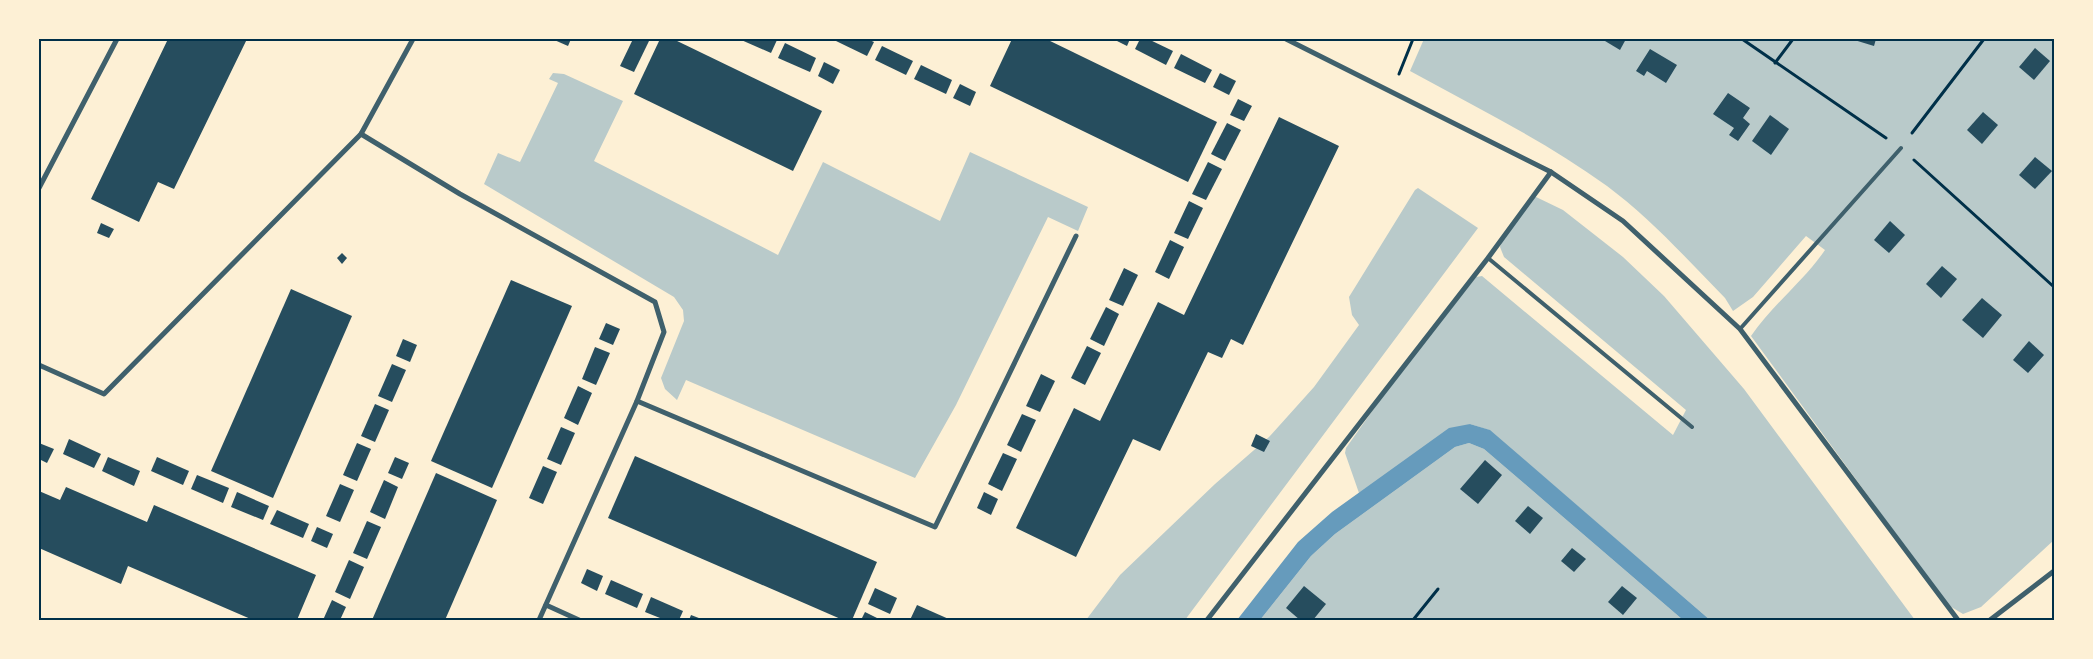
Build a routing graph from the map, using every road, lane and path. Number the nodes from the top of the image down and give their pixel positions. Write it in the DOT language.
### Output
graph roads {
  1 [pos="115,39"];
  2 [pos="413,39"];
  3 [pos="1286,39"];
  4 [pos="1413,39"];
  5 [pos="1793,39"];
  6 [pos="1984,39"];
  7 [pos="1775,63"];
  8 [pos="1392,91"];
  9 [pos="361,134"];
  10 [pos="1901,148"];
  11 [pos="1552,172"];
  12 [pos="39,188"];
  13 [pos="1076,236"];
  14 [pos="1488,258"];
  15 [pos="1740,329"];
  16 [pos="39,365"];
  17 [pos="637,401"];
  18 [pos="1692,427"];
  19 [pos="2054,570"];
  20 [pos="1438,589"];
  21 [pos="546,605"];
  22 [pos="539,620"];
  23 [pos="579,620"];
  24 [pos="1207,620"];
  25 [pos="1414,620"];
  26 [pos="1958,620"];
  27 [pos="1990,620"];
  1 -- 12 [label="street"];
  2 -- 9 [label="street"];
  3 -- 8 [label="street"];
  4 -- 8 [label="path"];
  5 -- 7 [label="path"];
  6 -- 10 [label="path"];
  8 -- 11 [label="street"];
  9 -- 16 [label="street"];
  9 -- 17 [label="street"];
  10 -- 15 [label="lane"];
  11 -- 14 [label="street"];
  11 -- 15 [label="street"];
  13 -- 17 [label="street"];
  14 -- 18 [label="lane"];
  14 -- 24 [label="street"];
  15 -- 26 [label="street"];
  17 -- 21 [label="street"];
  19 -- 27 [label="street"];
  20 -- 25 [label="path"];
  21 -- 22 [label="street"];
  21 -- 23 [label="street"];
}
